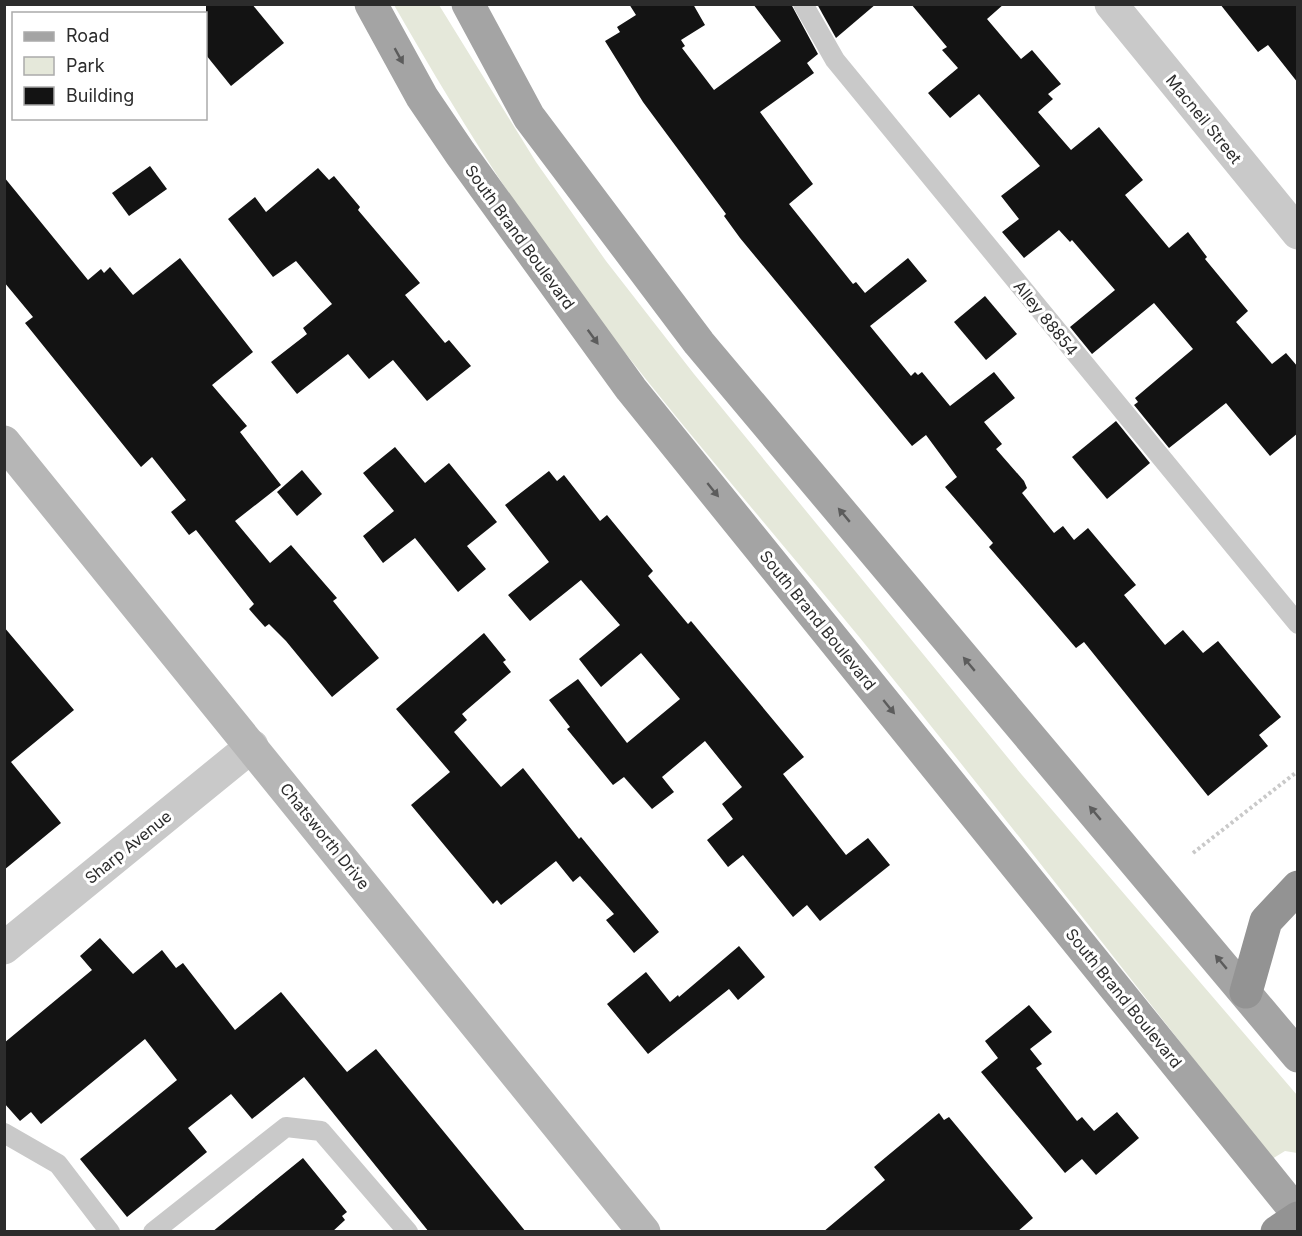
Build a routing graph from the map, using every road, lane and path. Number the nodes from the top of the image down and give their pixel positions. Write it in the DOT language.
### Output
graph roads {
  1 [pos="371,4"];
  2 [pos="468,4"];
  3 [pos="802,4"];
  4 [pos="1111,4"];
  5 [pos="1298,233"];
  6 [pos="4,442"];
  7 [pos="1298,624"];
  8 [pos="252,746"];
  9 [pos="1298,771"];
  10 [pos="1193,853"];
  11 [pos="1298,887"];
  12 [pos="4,948"];
  13 [pos="1246,992"];
  14 [pos="1298,1056"];
  15 [pos="4,1134"];
  16 [pos="1298,1216"];
  17 [pos="110,1232"];
  18 [pos="153,1232"];
  19 [pos="408,1232"];
  20 [pos="644,1232"];
  21 [pos="1277,1232"];
  1 -- 16 [label="main road, South Brand Boulevard, one-way"];
  13 -- 2 [label="main road, one-way"];
  3 -- 7 [label="lane, Alley 88854"];
  4 -- 5 [label="street, Macneil Street"];
  6 -- 8 [label="main road, Chatsworth Drive"];
  8 -- 12 [label="street, Sharp Avenue"];
  8 -- 20 [label="main road, Chatsworth Drive"];
  9 -- 10 [label="path"];
  11 -- 13 [label="highway"];
  13 -- 14 [label="main road"];
  15 -- 17 [label="lane"];
  16 -- 21 [label="highway"];
  18 -- 19 [label="lane"];
}
